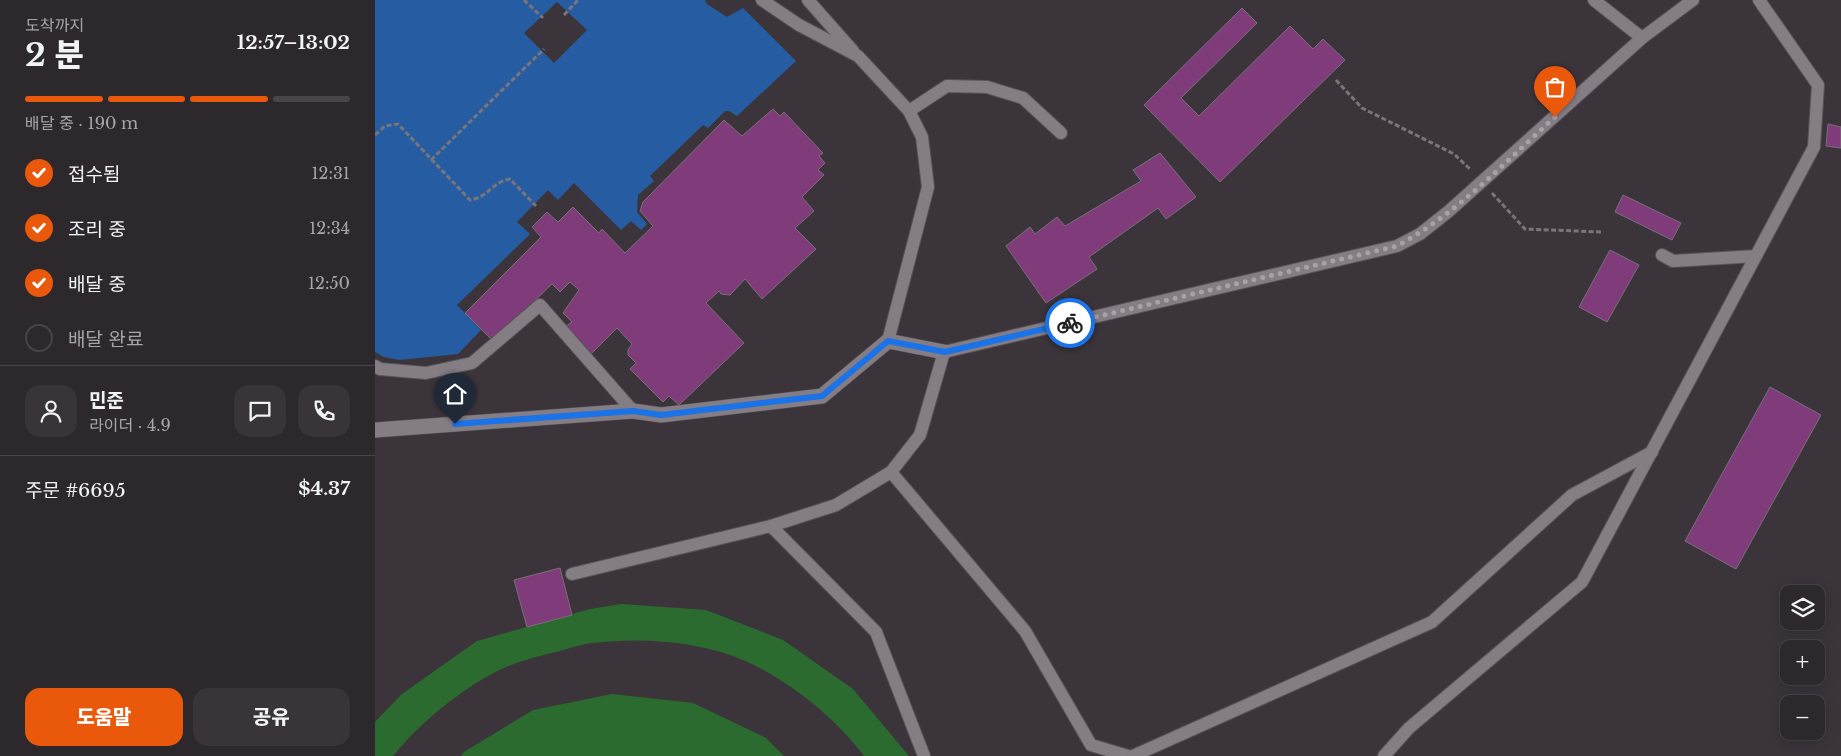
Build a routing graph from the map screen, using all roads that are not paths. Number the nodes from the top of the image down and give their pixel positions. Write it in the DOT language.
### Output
graph roads {
  1 [pos="762,0"];
  2 [pos="807,0"];
  3 [pos="1594,0"];
  4 [pos="1693,0"];
  5 [pos="1759,0"];
  6 [pos="1642,38"];
  7 [pos="858,56"];
  8 [pos="909,111"];
  9 [pos="1061,133"];
  10 [pos="1662,256"];
  11 [pos="1756,256"];
  12 [pos="888,341"];
  13 [pos="945,352"];
  14 [pos="375,366"];
  15 [pos="633,411"];
  16 [pos="375,430"];
  17 [pos="1652,452"];
  18 [pos="891,472"];
  19 [pos="771,526"];
  20 [pos="572,574"];
  21 [pos="924,756"];
  22 [pos="1128,756"];
  23 [pos="1133,756"];
  24 [pos="1384,756"];
  1 -- 7 [label="lane"];
  2 -- 7 [label="lane"];
  3 -- 6 [label="lane"];
  4 -- 6 [label="lane"];
  5 -- 11 [label="lane"];
  6 -- 13 [label="lane"];
  7 -- 8 [label="lane"];
  8 -- 9 [label="lane"];
  8 -- 12 [label="lane"];
  10 -- 11 [label="lane"];
  11 -- 17 [label="lane"];
  12 -- 13 [label="street"];
  12 -- 15 [label="street"];
  13 -- 18 [label="lane"];
  14 -- 15 [label="lane"];
  15 -- 16 [label="street"];
  17 -- 23 [label="lane"];
  17 -- 24 [label="lane"];
  18 -- 19 [label="lane"];
  18 -- 22 [label="lane"];
  19 -- 20 [label="lane"];
  19 -- 21 [label="lane"];
}
